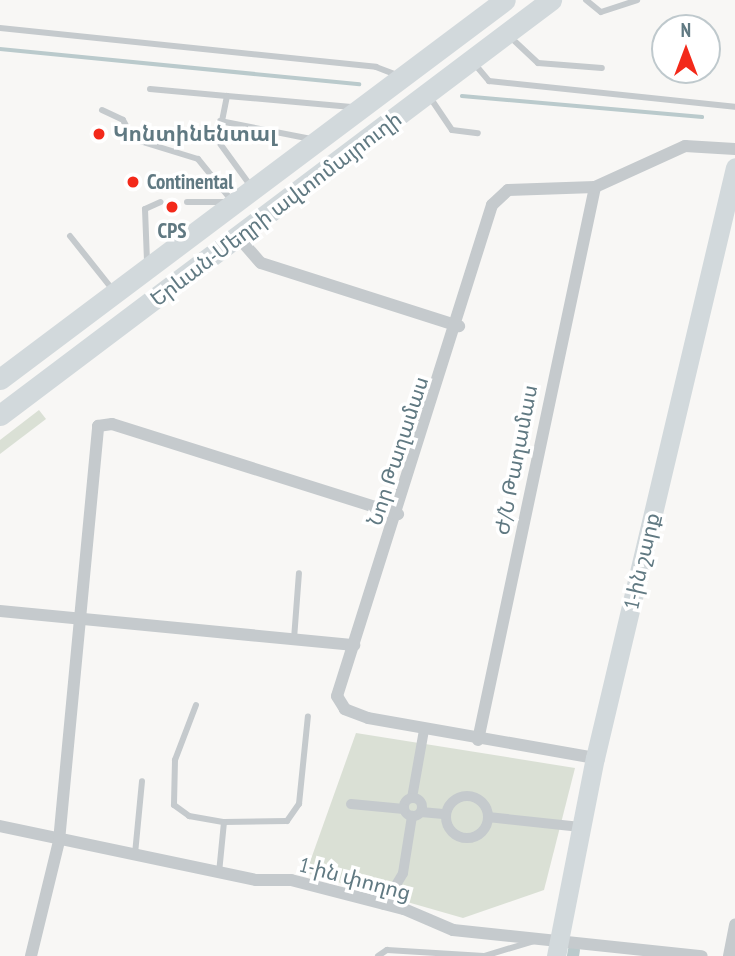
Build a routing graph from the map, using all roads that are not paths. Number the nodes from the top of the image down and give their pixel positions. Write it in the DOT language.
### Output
graph roads {
  1 [pos="505,0"];
  2 [pos="551,0"];
  3 [pos="586,0"];
  4 [pos="637,0"];
  5 [pos="0,28"];
  6 [pos="506,34"];
  7 [pos="472,61"];
  8 [pos="602,68"];
  9 [pos="399,76"];
  10 [pos="150,89"];
  11 [pos="428,94"];
  12 [pos="227,96"];
  13 [pos="361,107"];
  14 [pos="735,107"];
  15 [pos="102,110"];
  16 [pos="220,121"];
  17 [pos="478,133"];
  18 [pos="316,141"];
  19 [pos="735,149"];
  20 [pos="735,167"];
  21 [pos="595,187"];
  22 [pos="253,189"];
  23 [pos="161,202"];
  24 [pos="187,202"];
  25 [pos="233,203"];
  26 [pos="70,236"];
  27 [pos="240,238"];
  28 [pos="148,267"];
  29 [pos="115,292"];
  30 [pos="459,326"];
  31 [pos="0,379"];
  32 [pos="0,415"];
  33 [pos="398,514"];
  34 [pos="299,573"];
  35 [pos="0,611"];
  36 [pos="82,617"];
  37 [pos="294,639"];
  38 [pos="354,645"];
  39 [pos="196,705"];
  40 [pos="308,716"];
  41 [pos="424,730"];
  42 [pos="478,740"];
  43 [pos="595,758"];
  44 [pos="142,781"];
  45 [pos="412,798"];
  46 [pos="351,804"];
  47 [pos="412,812"];
  48 [pos="446,814"];
  49 [pos="488,817"];
  50 [pos="224,822"];
  51 [pos="0,826"];
  52 [pos="580,827"];
  53 [pos="59,841"];
  54 [pos="135,856"];
  55 [pos="219,873"];
  56 [pos="384,905"];
  57 [pos="735,925"];
  58 [pos="579,939"];
  59 [pos="552,943"];
  60 [pos="31,956"];
  61 [pos="378,956"];
  62 [pos="579,956"];
  63 [pos="702,956"];
  64 [pos="729,956"];
  1 -- 9 [label="highway, Երևան-Մեղրի ավտոմայրուղի"];
  2 -- 6 [label="highway, Երևան-Մեղրի ավտոմայրուղի"];
  3 -- 4 [label="lane"];
  5 -- 9 [label="lane"];
  6 -- 7 [label="highway, Երևան-Մեղրի ավտոմայրուղի"];
  6 -- 8 [label="lane"];
  7 -- 11 [label="highway, Երևան-Մեղրի ավտոմայրուղի"];
  7 -- 14 [label="lane"];
  9 -- 13 [label="highway, Երևան-Մեղրի ավտոմայրուղի"];
  10 -- 12 [label="lane"];
  11 -- 17 [label="lane"];
  11 -- 27 [label="highway, Երևան-Մեղրի ավտոմայրուղի"];
  12 -- 13 [label="lane"];
  12 -- 16 [label="lane"];
  13 -- 18 [label="highway, Երևան-Մեղրի ավտոմայրուղի"];
  15 -- 25 [label="lane"];
  16 -- 18 [label="lane"];
  16 -- 22 [label="lane"];
  18 -- 22 [label="highway, Երևան-Մեղրի ավտոմայրուղի"];
  19 -- 21 [label="street, Նոր Թաղամաս"];
  20 -- 43 [label="main road, 1-ին շարք"];
  21 -- 30 [label="street, Նոր Թաղամաս"];
  21 -- 42 [label="street, Ժ/Ն Թաղամաս"];
  22 -- 25 [label="highway, Երևան-Մեղրի ավտոմայրուղի"];
  23 -- 28 [label="lane"];
  24 -- 25 [label="lane"];
  25 -- 28 [label="highway, Երևան-Մեղրի ավտոմայրուղի"];
  26 -- 29 [label="lane"];
  27 -- 30 [label="street"];
  27 -- 32 [label="highway, Երևան-Մեղրի ավտոմայրուղի"];
  28 -- 29 [label="highway, Երևան-Մեղրի ավտոմայրուղի"];
  29 -- 31 [label="highway, Երևան-Մեղրի ավտոմայրուղի"];
  30 -- 33 [label="street, Նոր Թաղամաս"];
  33 -- 36 [label="street"];
  33 -- 38 [label="street, Նոր Թաղամաս"];
  34 -- 37 [label="lane"];
  35 -- 36 [label="street"];
  36 -- 37 [label="street"];
  36 -- 53 [label="street"];
  37 -- 38 [label="street"];
  38 -- 41 [label="street, Նոր Թաղամաս"];
  39 -- 50 [label="lane"];
  40 -- 50 [label="lane"];
  41 -- 42 [label="street, Նոր Թաղամաս"];
  41 -- 45 [label="street"];
  42 -- 43 [label="street, Նոր Թաղամաս"];
  43 -- 52 [label="main road, 1-ին շարք"];
  44 -- 54 [label="lane"];
  45 -- 47 [label="street"];
  45 -- 47 [label="street"];
  46 -- 47 [label="street"];
  47 -- 48 [label="street"];
  47 -- 56 [label="street"];
  48 -- 49 [label="street"];
  48 -- 49 [label="street"];
  49 -- 52 [label="street"];
  50 -- 55 [label="lane"];
  51 -- 53 [label="street, 1-ին փողոց"];
  52 -- 59 [label="main road, 1-ին շարք"];
  53 -- 54 [label="street, 1-ին փողոց"];
  53 -- 60 [label="street"];
  54 -- 55 [label="street, 1-ին փողոց"];
  55 -- 56 [label="street, 1-ին փողոց"];
  56 -- 59 [label="street, 1-ին փողոց"];
  57 -- 64 [label="street"];
  58 -- 59 [label="street, 1-ին փողոց"];
  58 -- 62 [label="lane"];
  58 -- 63 [label="street, 1-ին փողոց"];
  59 -- 61 [label="lane"];
}
